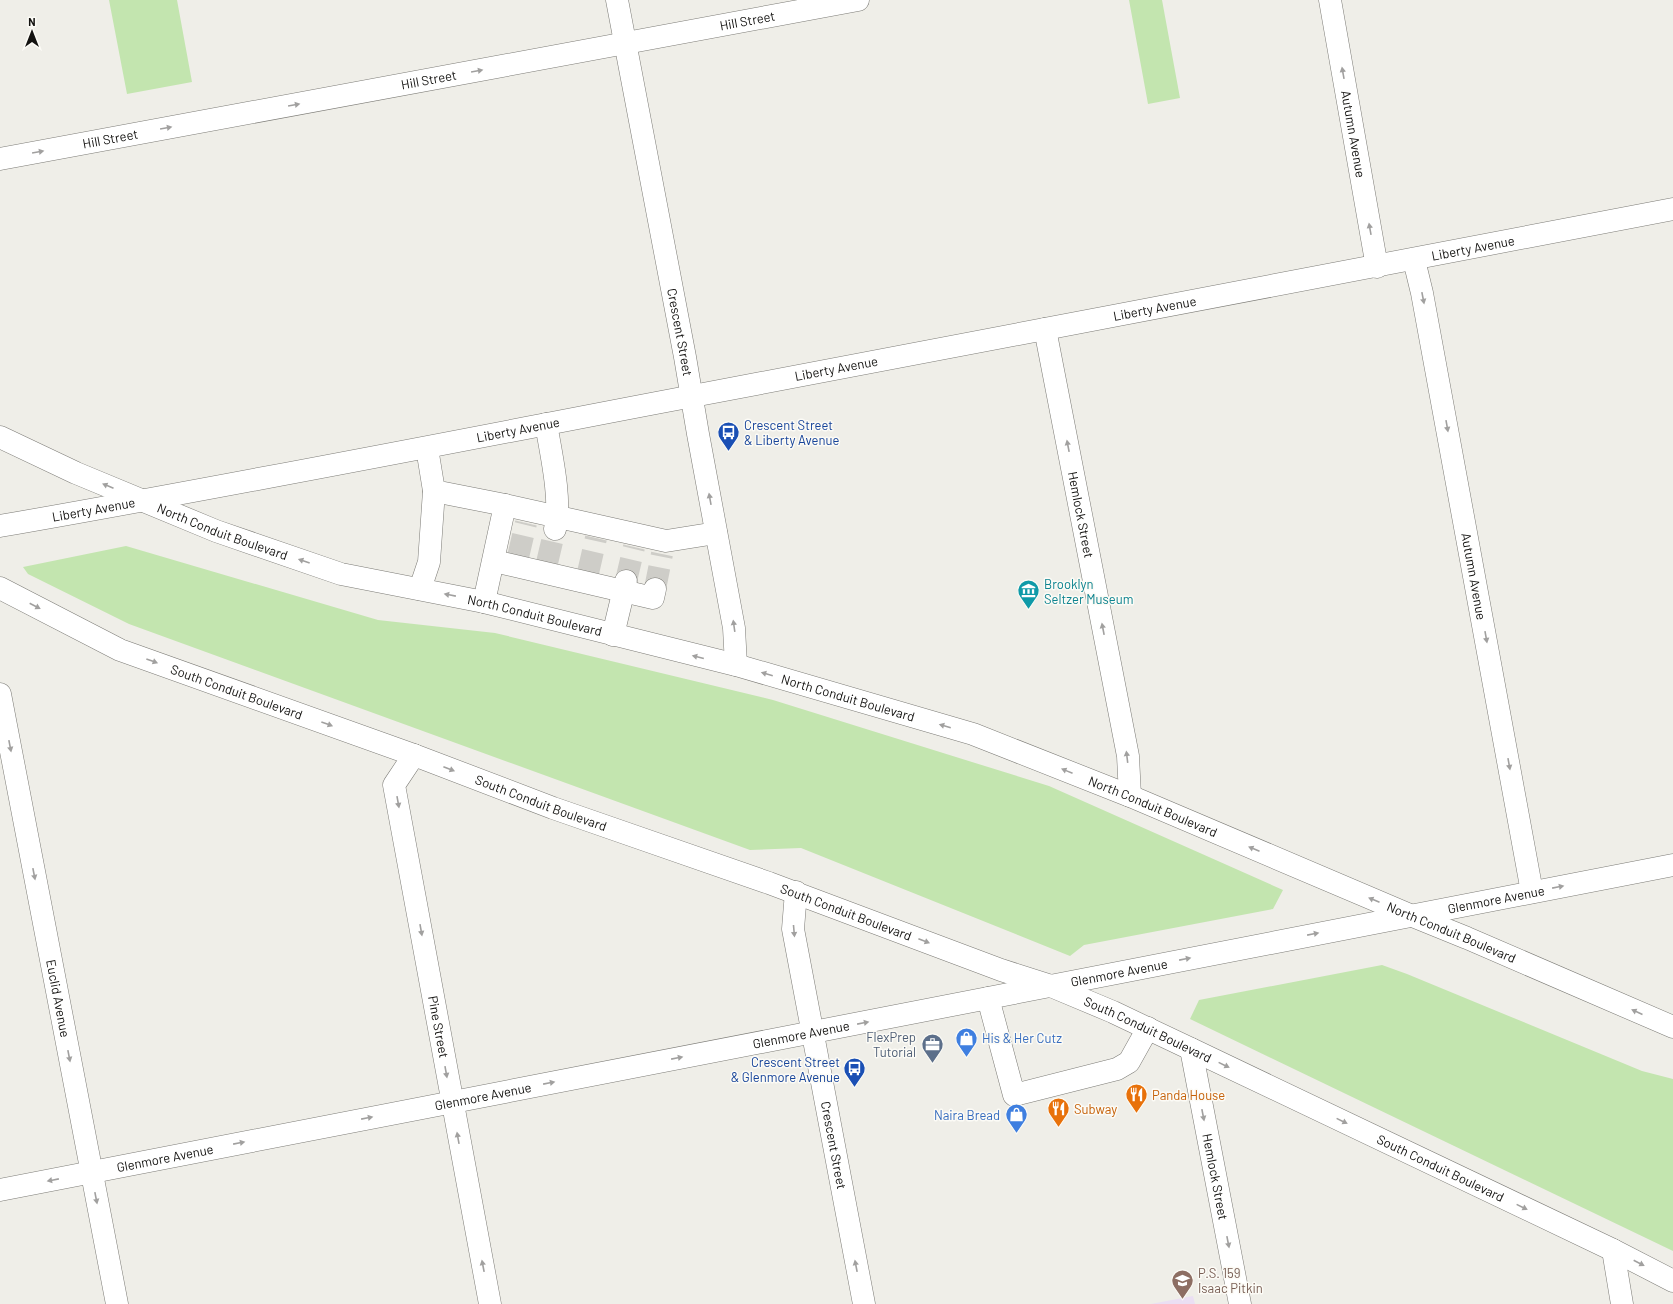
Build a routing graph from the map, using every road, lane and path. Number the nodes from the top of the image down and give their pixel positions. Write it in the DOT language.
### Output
graph roads {
  1 [pos="617,0"];
  2 [pos="858,0"];
  3 [pos="1330,0"];
  4 [pos="625,44"];
  5 [pos="0,159"];
  6 [pos="1673,209"];
  7 [pos="1414,260"];
  8 [pos="1377,268"];
  9 [pos="1045,329"];
  10 [pos="691,396"];
  11 [pos="546,424"];
  12 [pos="0,437"];
  13 [pos="427,448"];
  14 [pos="434,491"];
  15 [pos="144,501"];
  16 [pos="505,505"];
  17 [pos="557,523"];
  18 [pos="0,526"];
  19 [pos="716,533"];
  20 [pos="494,561"];
  21 [pos="625,586"];
  22 [pos="0,588"];
  23 [pos="420,589"];
  24 [pos="655,589"];
  25 [pos="484,602"];
  26 [pos="614,635"];
  27 [pos="736,665"];
  28 [pos="0,694"];
  29 [pos="414,755"];
  30 [pos="1130,796"];
  31 [pos="1673,865"];
  32 [pos="796,892"];
  33 [pos="1532,892"];
  34 [pos="1410,916"];
  35 [pos="1051,986"];
  36 [pos="988,998"];
  37 [pos="1673,1027"];
  38 [pos="1148,1028"];
  39 [pos="811,1033"];
  40 [pos="1192,1049"];
  41 [pos="452,1101"];
  42 [pos="91,1173"];
  43 [pos="0,1190"];
  44 [pos="1613,1250"];
  45 [pos="1673,1281"];
  46 [pos="117,1304"];
  47 [pos="490,1304"];
  48 [pos="864,1304"];
  49 [pos="1240,1304"];
  50 [pos="1622,1304"];
  1 -- 4 [label="street, Crescent Street"];
  2 -- 4 [label="street, Hill Street"];
  8 -- 3 [label="street, Autumn Avenue, one-way"];
  5 -- 4 [label="street, Hill Street, one-way"];
  4 -- 10 [label="street, Crescent Street"];
  6 -- 7 [label="street, Liberty Avenue"];
  7 -- 8 [label="street, Liberty Avenue"];
  7 -- 33 [label="street, Autumn Avenue, one-way"];
  8 -- 9 [label="street, Liberty Avenue"];
  9 -- 10 [label="street, Liberty Avenue"];
  30 -- 9 [label="street, Hemlock Street, one-way"];
  10 -- 11 [label="street, Liberty Avenue"];
  19 -- 10 [label="street, Crescent Street, one-way"];
  11 -- 13 [label="street, Liberty Avenue"];
  11 -- 17 [label="street"];
  15 -- 12 [label="street, North Conduit Boulevard, one-way"];
  13 -- 14 [label="street"];
  13 -- 15 [label="street, Liberty Avenue"];
  14 -- 16 [label="street"];
  14 -- 23 [label="street"];
  15 -- 18 [label="street, Liberty Avenue"];
  23 -- 15 [label="street, North Conduit Boulevard, one-way"];
  16 -- 17 [label="street"];
  16 -- 20 [label="street"];
  17 -- 19 [label="street"];
  27 -- 19 [label="street, Crescent Street, one-way"];
  20 -- 21 [label="street"];
  20 -- 25 [label="street"];
  21 -- 24 [label="street"];
  21 -- 26 [label="street"];
  22 -- 29 [label="street, South Conduit Boulevard, one-way"];
  25 -- 23 [label="street, North Conduit Boulevard, one-way"];
  25 -- 26 [label="street, North Conduit Boulevard"];
  27 -- 26 [label="street, North Conduit Boulevard, one-way"];
  30 -- 27 [label="street, North Conduit Boulevard, one-way"];
  28 -- 42 [label="street, Euclid Avenue, one-way"];
  29 -- 32 [label="street, South Conduit Boulevard, one-way"];
  29 -- 41 [label="street, Pine Street, one-way"];
  34 -- 30 [label="street, North Conduit Boulevard, one-way"];
  33 -- 31 [label="street, Glenmore Avenue, one-way"];
  32 -- 35 [label="street, South Conduit Boulevard, one-way"];
  32 -- 39 [label="street, Crescent Street, one-way"];
  33 -- 34 [label="street, Glenmore Avenue"];
  35 -- 34 [label="street, Glenmore Avenue, one-way"];
  37 -- 34 [label="street, North Conduit Boulevard, one-way"];
  35 -- 36 [label="street, Glenmore Avenue"];
  35 -- 38 [label="street, South Conduit Boulevard"];
  36 -- 38 [label="street"];
  39 -- 36 [label="street, Glenmore Avenue, one-way"];
  38 -- 40 [label="street, South Conduit Boulevard"];
  41 -- 39 [label="street, Glenmore Avenue, one-way"];
  48 -- 39 [label="street, Crescent Street, one-way"];
  40 -- 44 [label="street, South Conduit Boulevard, one-way"];
  40 -- 49 [label="street, Hemlock Street, one-way"];
  42 -- 41 [label="street, Glenmore Avenue, one-way"];
  47 -- 41 [label="street, Pine Street, one-way"];
  42 -- 43 [label="street, Glenmore Avenue, one-way"];
  42 -- 46 [label="street, Euclid Avenue, one-way"];
  44 -- 45 [label="street, South Conduit Boulevard, one-way"];
  44 -- 50 [label="street"];
}
